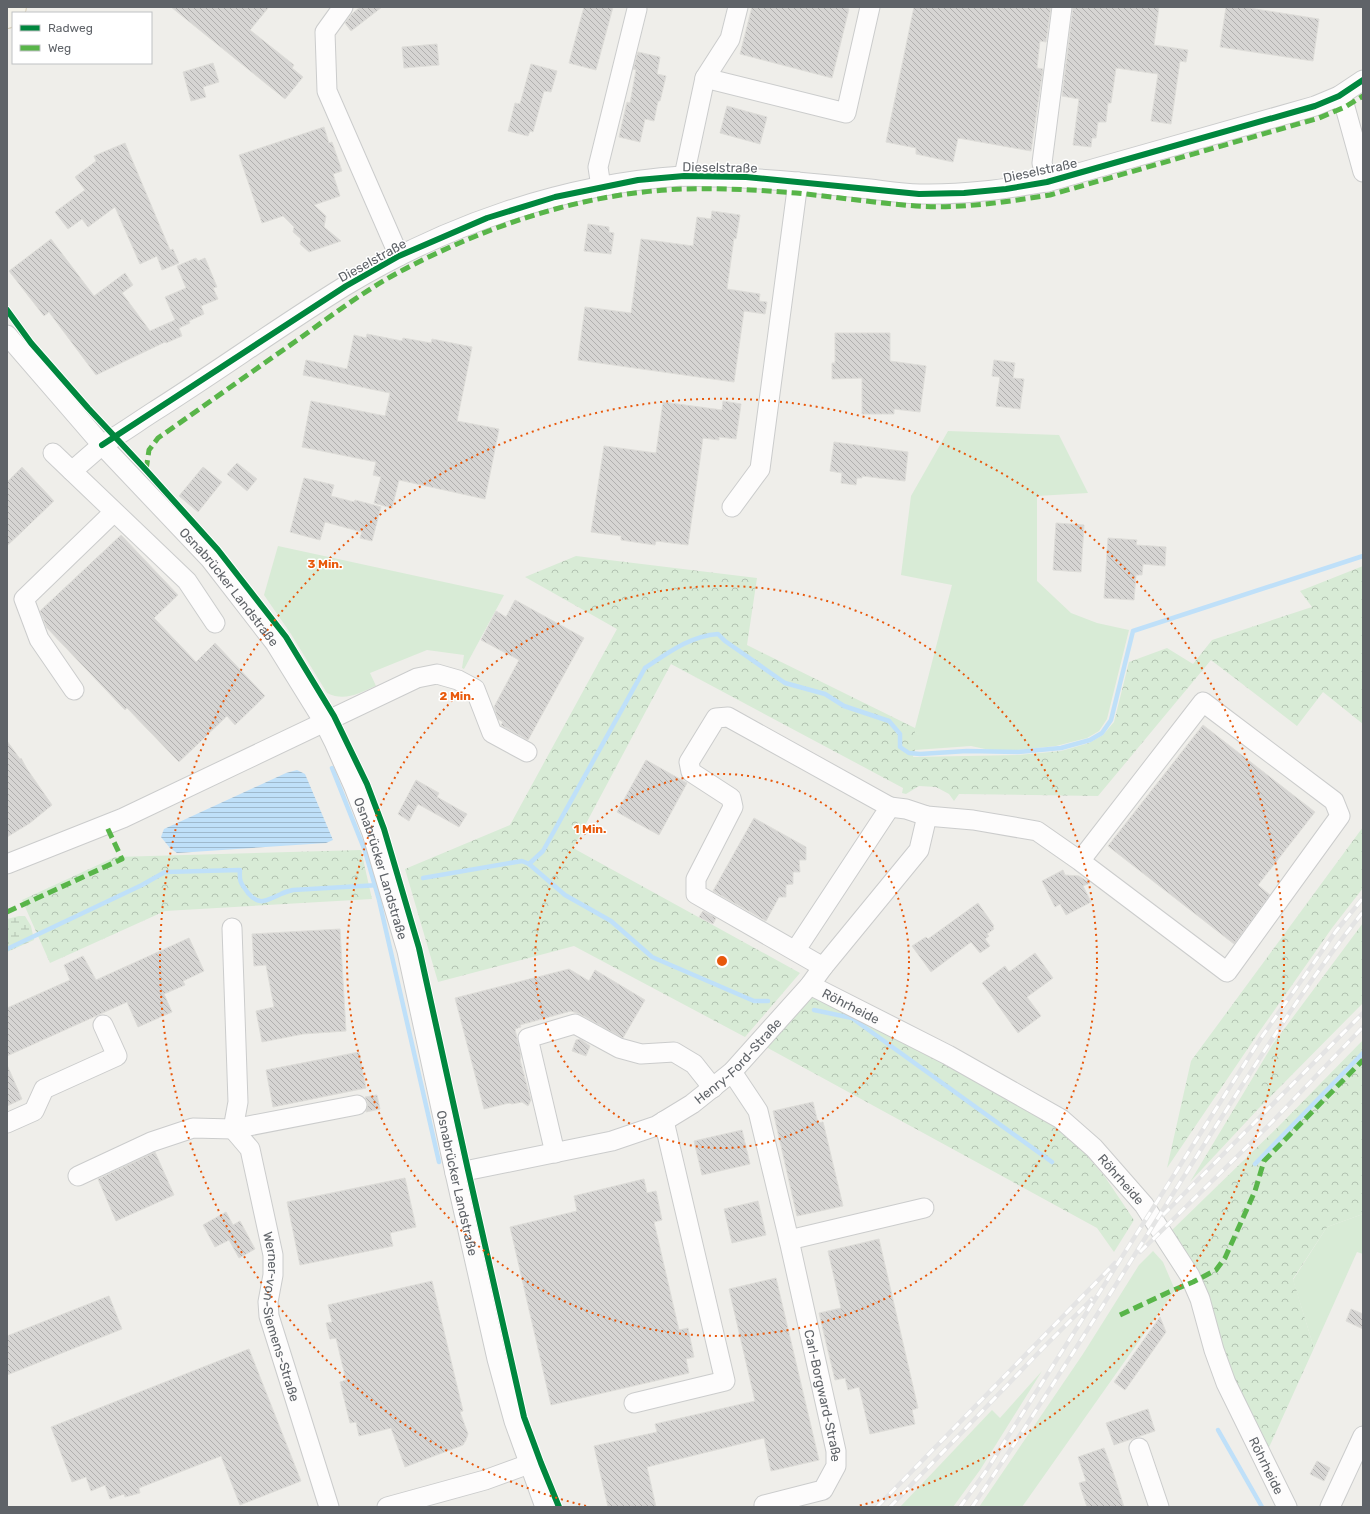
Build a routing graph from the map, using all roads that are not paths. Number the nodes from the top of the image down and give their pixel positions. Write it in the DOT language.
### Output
graph roads {
  1 [pos="15,7"];
  2 [pos="343,7"];
  3 [pos="738,7"];
  4 [pos="870,7"];
  5 [pos="1062,7"];
  6 [pos="637,9"];
  7 [pos="7,17"];
  8 [pos="705,78"];
  9 [pos="1363,80"];
  10 [pos="1339,96"];
  11 [pos="1363,172"];
  12 [pos="684,176"];
  13 [pos="798,182"];
  14 [pos="1047,182"];
  15 [pos="601,187"];
  16 [pos="399,256"];
  17 [pos="7,335"];
  18 [pos="102,445"];
  19 [pos="53,453"];
  20 [pos="72,471"];
  21 [pos="732,507"];
  22 [pos="114,512"];
  23 [pos="215,623"];
  24 [pos="74,690"];
  25 [pos="324,722"];
  26 [pos="527,752"];
  27 [pos="890,807"];
  28 [pos="927,816"];
  29 [pos="1080,861"];
  30 [pos="7,864"];
  31 [pos="232,928"];
  32 [pos="795,951"];
  33 [pos="823,967"];
  34 [pos="810,985"];
  35 [pos="103,1025"];
  36 [pos="732,1072"];
  37 [pos="713,1088"];
  38 [pos="357,1105"];
  39 [pos="664,1121"];
  40 [pos="7,1123"];
  41 [pos="233,1129"];
  42 [pos="555,1153"];
  43 [pos="455,1173"];
  44 [pos="78,1176"];
  45 [pos="924,1208"];
  46 [pos="789,1240"];
  47 [pos="634,1403"];
  48 [pos="1363,1436"];
  49 [pos="1139,1448"];
  50 [pos="529,1464"];
  51 [pos="764,1505"];
  52 [pos="329,1507"];
  53 [pos="387,1507"];
  54 [pos="545,1507"];
  55 [pos="1159,1507"];
  56 [pos="1287,1507"];
  57 [pos="1330,1507"];
  1 -- 7 [label="main road"];
  2 -- 16 [label="street"];
  3 -- 8 [label="street"];
  4 -- 8 [label="street"];
  5 -- 14 [label="street"];
  6 -- 15 [label="street"];
  8 -- 12 [label="street"];
  9 -- 10 [label="street, Dieselstraße"];
  10 -- 11 [label="street"];
  10 -- 14 [label="street, Dieselstraße"];
  12 -- 13 [label="street, Dieselstraße"];
  12 -- 15 [label="street, Dieselstraße"];
  13 -- 14 [label="street, Dieselstraße"];
  13 -- 21 [label="street"];
  15 -- 16 [label="street, Dieselstraße"];
  16 -- 18 [label="street, Dieselstraße"];
  17 -- 18 [label="street, Osnabrücker Landstraße"];
  18 -- 20 [label="street, Dieselstraße"];
  18 -- 25 [label="street, Osnabrücker Landstraße"];
  19 -- 20 [label="street"];
  20 -- 22 [label="street"];
  22 -- 23 [label="street"];
  22 -- 24 [label="street"];
  25 -- 26 [label="street"];
  25 -- 30 [label="street"];
  25 -- 43 [label="street, Osnabrücker Landstraße"];
  27 -- 28 [label="street"];
  27 -- 32 [label="street"];
  27 -- 32 [label="street"];
  28 -- 29 [label="street"];
  28 -- 33 [label="street, Henry-Ford-Straße"];
  29 -- 29 [label="street"];
  31 -- 41 [label="street"];
  32 -- 33 [label="street"];
  33 -- 34 [label="street, Henry-Ford-Straße"];
  34 -- 36 [label="street, Henry-Ford-Straße"];
  34 -- 56 [label="street, Röhrheide"];
  35 -- 40 [label="street"];
  36 -- 37 [label="street, Henry-Ford-Straße"];
  36 -- 46 [label="street, Carl-Borgward-Straße"];
  37 -- 39 [label="street, Henry-Ford-Straße"];
  37 -- 42 [label="street"];
  38 -- 41 [label="street"];
  39 -- 42 [label="street, Henry-Ford-Straße"];
  39 -- 47 [label="street"];
  41 -- 44 [label="street"];
  41 -- 52 [label="street, Werner-von-Siemens-Straße"];
  42 -- 43 [label="street, Henry-Ford-Straße"];
  43 -- 50 [label="street, Osnabrücker Landstraße"];
  45 -- 46 [label="street"];
  46 -- 51 [label="street, Carl-Borgward-Straße"];
  48 -- 57 [label="street"];
  49 -- 55 [label="street"];
  50 -- 53 [label="street"];
  50 -- 54 [label="street, Osnabrücker Landstraße"];
}
